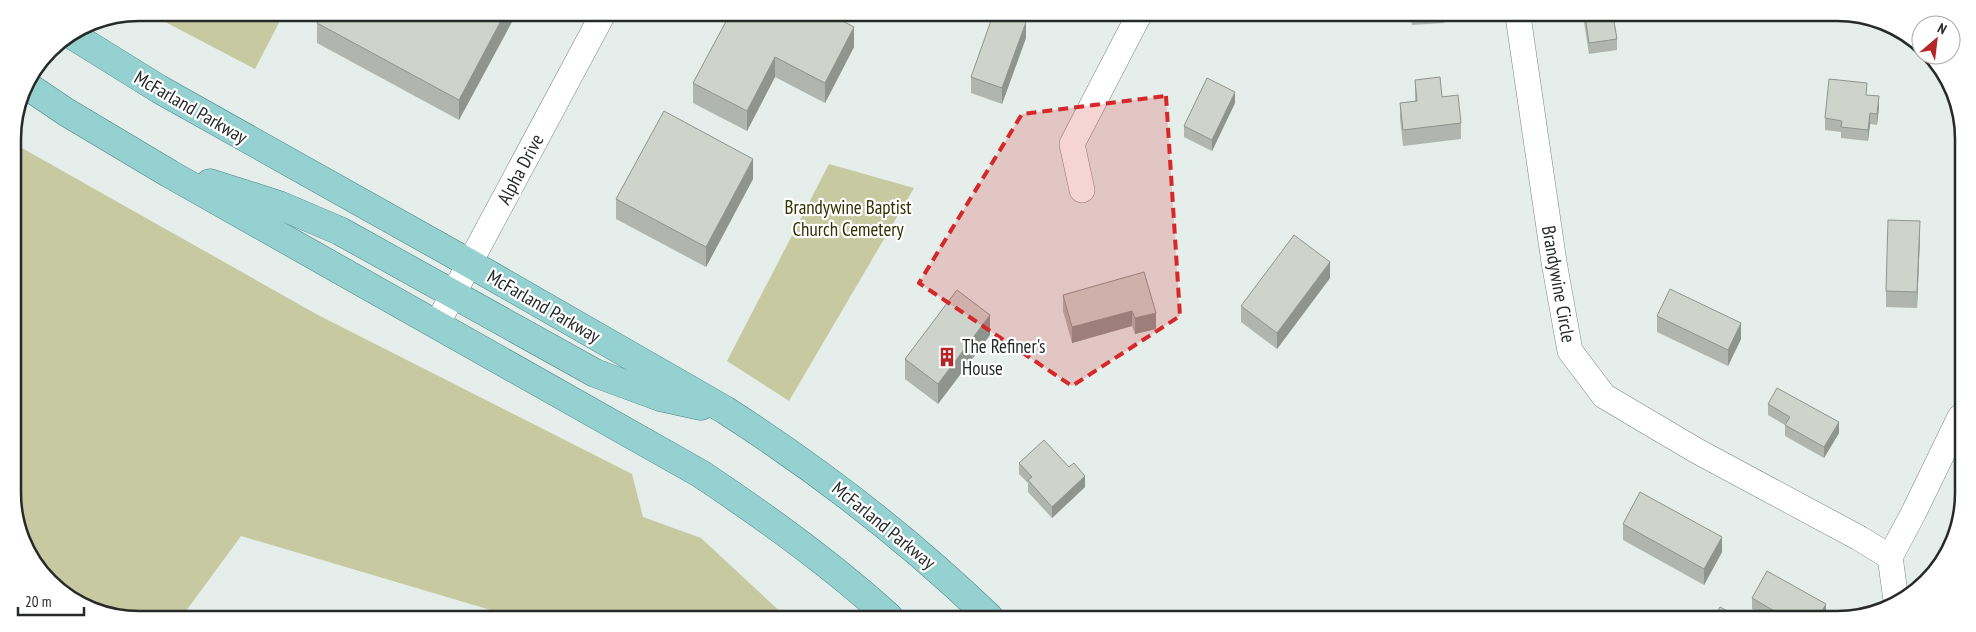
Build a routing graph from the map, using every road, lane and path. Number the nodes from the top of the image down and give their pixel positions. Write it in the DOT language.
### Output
graph roads {
  1 [pos="599,21"];
  2 [pos="1136,21"];
  3 [pos="1519,21"];
  4 [pos="78,39"];
  5 [pos="32,89"];
  6 [pos="170,174"];
  7 [pos="1082,190"];
  8 [pos="469,263"];
  9 [pos="453,294"];
  10 [pos="437,324"];
  11 [pos="724,410"];
  12 [pos="1955,427"];
  13 [pos="1890,557"];
  14 [pos="1895,595"];
  15 [pos="881,611"];
  16 [pos="982,611"];
  1 -- 8 [label="street, Alpha Drive"];
  2 -- 7 [label="street"];
  3 -- 13 [label="street, Brandywine Circle"];
  4 -- 8 [label="main road, McFarland Parkway"];
  5 -- 6 [label="main road"];
  6 -- 9 [label="main road"];
  6 -- 10 [label="main road"];
  8 -- 9 [label="street, Alpha Drive"];
  8 -- 11 [label="main road, McFarland Parkway"];
  9 -- 10 [label="street, Alpha Drive"];
  9 -- 11 [label="main road"];
  10 -- 15 [label="main road"];
  11 -- 16 [label="main road, McFarland Parkway"];
  12 -- 13 [label="street"];
  13 -- 14 [label="street"];
}
